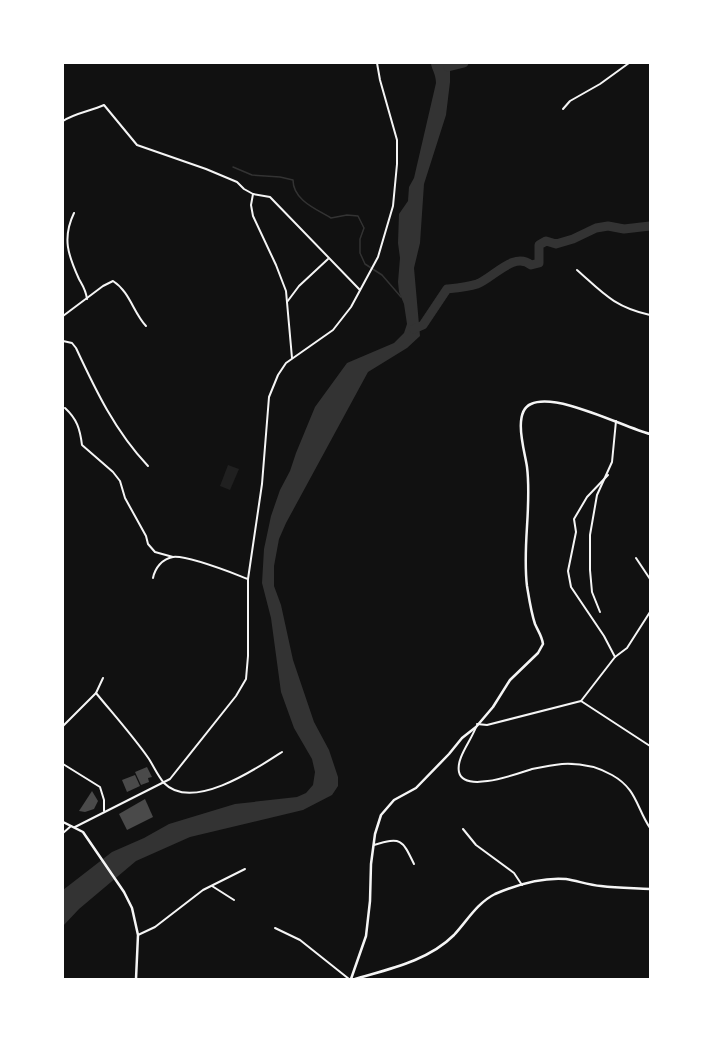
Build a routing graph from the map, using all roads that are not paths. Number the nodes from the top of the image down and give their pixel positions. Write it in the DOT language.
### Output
graph roads {
  1 [pos="377,63"];
  2 [pos="629,63"];
  3 [pos="563,109"];
  4 [pos="63,121"];
  5 [pos="253,194"];
  6 [pos="74,213"];
  7 [pos="328,259"];
  8 [pos="577,270"];
  9 [pos="360,290"];
  10 [pos="87,299"];
  11 [pos="287,302"];
  12 [pos="650,315"];
  13 [pos="63,316"];
  14 [pos="146,326"];
  15 [pos="63,341"];
  16 [pos="292,358"];
  17 [pos="65,408"];
  18 [pos="616,421"];
  19 [pos="650,434"];
  20 [pos="148,466"];
  21 [pos="608,475"];
  22 [pos="173,557"];
  23 [pos="636,558"];
  24 [pos="153,578"];
  25 [pos="248,579"];
  26 [pos="650,579"];
  27 [pos="600,612"];
  28 [pos="650,612"];
  29 [pos="615,657"];
  30 [pos="104,678"];
  31 [pos="96,693"];
  32 [pos="581,701"];
  33 [pos="476,725"];
  34 [pos="63,726"];
  35 [pos="650,746"];
  36 [pos="282,752"];
  37 [pos="63,764"];
  38 [pos="164,783"];
  39 [pos="104,811"];
  40 [pos="63,822"];
  41 [pos="72,825"];
  42 [pos="75,827"];
  43 [pos="650,828"];
  44 [pos="463,829"];
  45 [pos="63,833"];
  46 [pos="374,845"];
  47 [pos="414,864"];
  48 [pos="244,869"];
  49 [pos="522,885"];
  50 [pos="212,886"];
  51 [pos="650,889"];
  52 [pos="234,900"];
  53 [pos="275,928"];
  54 [pos="138,935"];
  55 [pos="136,979"];
  56 [pos="350,979"];
  57 [pos="355,979"];
  1 -- 9 [label="street"];
  2 -- 3 [label="street"];
  4 -- 5 [label="street"];
  5 -- 7 [label="street"];
  5 -- 11 [label="street"];
  6 -- 10 [label="street"];
  7 -- 9 [label="street"];
  7 -- 11 [label="street"];
  8 -- 12 [label="street"];
  9 -- 16 [label="street"];
  10 -- 13 [label="street"];
  10 -- 14 [label="street"];
  11 -- 16 [label="street"];
  15 -- 20 [label="street"];
  16 -- 25 [label="street"];
  17 -- 22 [label="street"];
  18 -- 19 [label="street"];
  18 -- 21 [label="street"];
  18 -- 33 [label="street"];
  21 -- 27 [label="street"];
  21 -- 29 [label="street"];
  22 -- 24 [label="street"];
  22 -- 25 [label="street"];
  23 -- 26 [label="street"];
  25 -- 38 [label="street"];
  28 -- 29 [label="street"];
  29 -- 32 [label="street"];
  30 -- 31 [label="street"];
  31 -- 34 [label="street"];
  31 -- 38 [label="street"];
  32 -- 33 [label="street"];
  32 -- 35 [label="street"];
  33 -- 43 [label="street"];
  33 -- 46 [label="street"];
  36 -- 38 [label="street"];
  37 -- 39 [label="street"];
  38 -- 39 [label="street"];
  39 -- 42 [label="street"];
  40 -- 41 [label="street"];
  41 -- 42 [label="street"];
  41 -- 45 [label="street"];
  42 -- 54 [label="street"];
  44 -- 49 [label="street"];
  46 -- 47 [label="street"];
  46 -- 56 [label="street"];
  48 -- 50 [label="street"];
  49 -- 51 [label="street"];
  49 -- 57 [label="street"];
  50 -- 52 [label="street"];
  50 -- 54 [label="street"];
  53 -- 56 [label="street"];
  54 -- 55 [label="street"];
}
